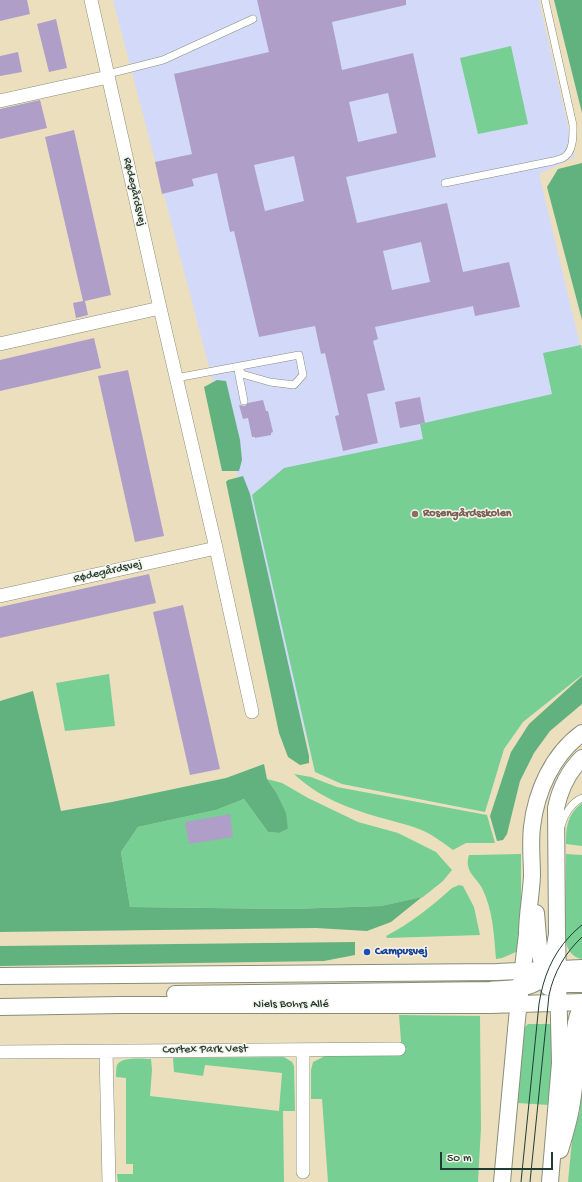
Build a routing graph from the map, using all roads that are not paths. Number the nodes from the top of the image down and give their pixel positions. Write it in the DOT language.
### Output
graph roads {
  1 [pos="91,0"];
  2 [pos="545,0"];
  3 [pos="253,19"];
  4 [pos="108,76"];
  5 [pos="0,102"];
  6 [pos="446,183"];
  7 [pos="160,308"];
  8 [pos="0,344"];
  9 [pos="238,367"];
  10 [pos="176,378"];
  11 [pos="244,401"];
  12 [pos="216,548"];
  13 [pos="0,596"];
  14 [pos="252,712"];
  15 [pos="582,733"];
  16 [pos="582,758"];
  17 [pos="582,798"];
  18 [pos="557,840"];
  19 [pos="532,877"];
  20 [pos="582,968"];
  21 [pos="523,970"];
  22 [pos="0,976"];
  23 [pos="582,984"];
  24 [pos="521,987"];
  25 [pos="560,987"];
  26 [pos="121,1005"];
  27 [pos="519,1005"];
  28 [pos="0,1007"];
  29 [pos="399,1049"];
  30 [pos="303,1050"];
  31 [pos="106,1051"];
  32 [pos="0,1052"];
  33 [pos="303,1175"];
  34 [pos="109,1182"];
  35 [pos="502,1182"];
  36 [pos="550,1182"];
  1 -- 4 [label="street, Rødegårdsvej"];
  2 -- 6 [label="lane"];
  3 -- 4 [label="lane"];
  4 -- 5 [label="street"];
  4 -- 7 [label="street, Rødegårdsvej"];
  7 -- 8 [label="street"];
  7 -- 10 [label="street, Rødegårdsvej"];
  9 -- 9 [label="lane"];
  9 -- 10 [label="lane"];
  9 -- 11 [label="lane"];
  10 -- 12 [label="street, Rødegårdsvej"];
  12 -- 13 [label="street, Rødegårdsvej"];
  12 -- 14 [label="street, Rødegårdsvej"];
  15 -- 19 [label="street"];
  16 -- 18 [label="street"];
  17 -- 18 [label="lane"];
  18 -- 25 [label="street"];
  19 -- 21 [label="street"];
  19 -- 25 [label="street"];
  20 -- 25 [label="street, Niels Bohrs Allé"];
  21 -- 22 [label="street, Niels Bohrs Allé"];
  21 -- 24 [label="street"];
  21 -- 25 [label="street, Niels Bohrs Allé"];
  23 -- 25 [label="street"];
  24 -- 25 [label="street"];
  24 -- 26 [label="street"];
  24 -- 27 [label="street"];
  25 -- 27 [label="street, Niels Bohrs Allé"];
  25 -- 36 [label="street"];
  25 -- 36 [label="street"];
  26 -- 27 [label="street, Niels Bohrs Allé"];
  26 -- 28 [label="street, Niels Bohrs Allé"];
  27 -- 35 [label="street"];
  29 -- 30 [label="street, Cortex Park Vest"];
  30 -- 31 [label="street, Cortex Park Vest"];
  30 -- 33 [label="street"];
  31 -- 32 [label="street, Cortex Park Vest"];
  31 -- 34 [label="street"];
}
